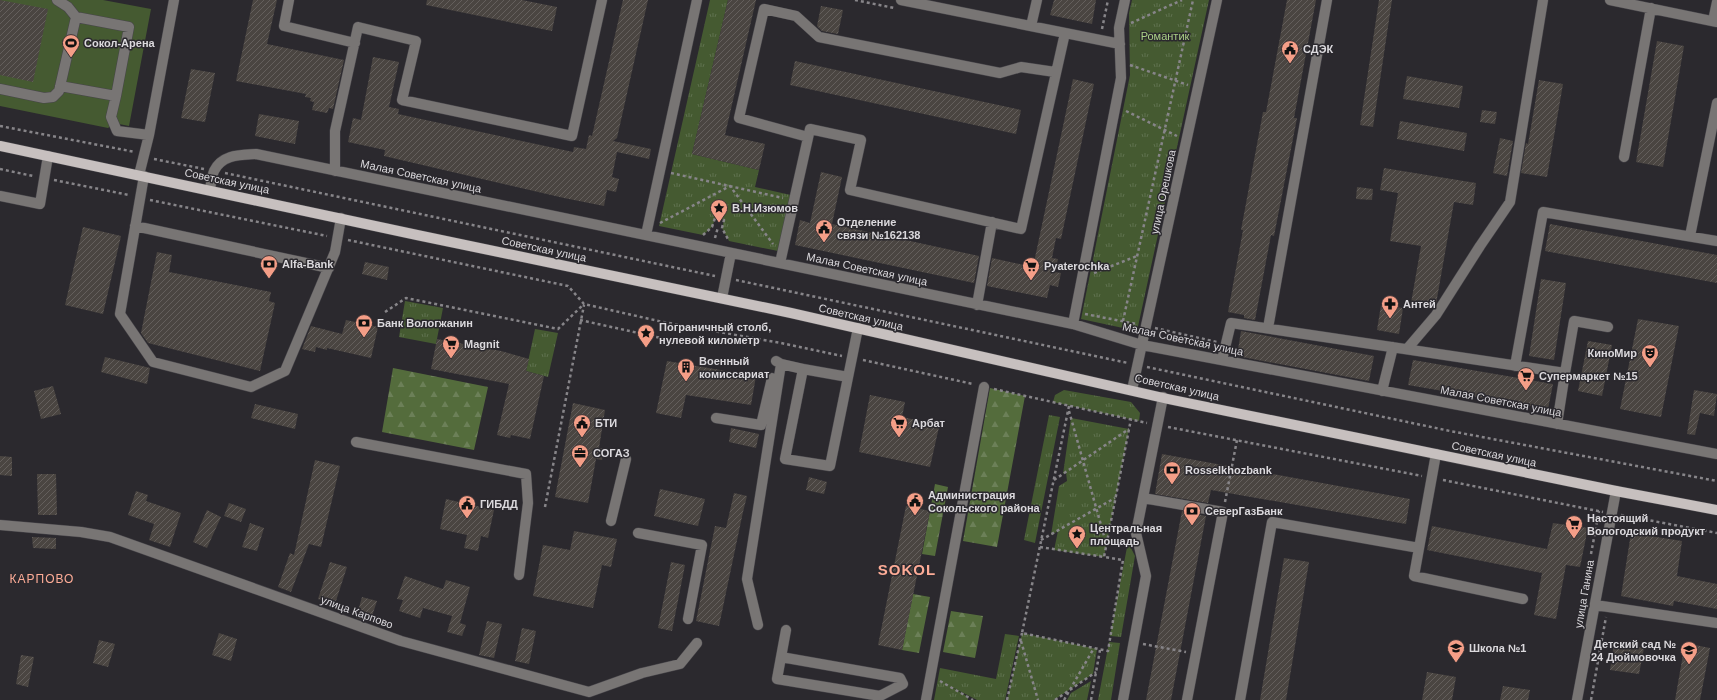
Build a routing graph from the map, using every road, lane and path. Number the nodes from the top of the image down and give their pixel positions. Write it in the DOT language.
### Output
graph roads {
  1 [pos="57,0"];
  2 [pos="174,0"];
  3 [pos="289,0"];
  4 [pos="602,0"];
  5 [pos="697,0"];
  6 [pos="855,0"];
  7 [pos="1037,0"];
  8 [pos="1108,0"];
  9 [pos="1125,0"];
  10 [pos="1182,0"];
  11 [pos="1193,0"];
  12 [pos="1217,0"];
  13 [pos="1326,0"];
  14 [pos="1543,0"];
  15 [pos="1610,0"];
  16 [pos="1717,2"];
  17 [pos="901,5"];
  18 [pos="1656,6"];
  19 [pos="76,17"];
  20 [pos="1715,21"];
  21 [pos="1031,26"];
  22 [pos="1119,28"];
  23 [pos="1064,33"];
  24 [pos="1100,40"];
  25 [pos="354,43"];
  26 [pos="1120,44"];
  27 [pos="1120,62"];
  28 [pos="1055,72"];
  29 [pos="1175,82"];
  30 [pos="60,86"];
  31 [pos="1198,88"];
  32 [pos="0,89"];
  33 [pos="116,96"];
  34 [pos="1717,103"];
  35 [pos="1116,106"];
  36 [pos="0,126"];
  37 [pos="1165,130"];
  38 [pos="149,135"];
  39 [pos="808,137"];
  40 [pos="1186,141"];
  41 [pos="0,146"];
  42 [pos="145,153"];
  43 [pos="48,156"];
  44 [pos="1624,157"];
  45 [pos="0,169"];
  46 [pos="214,171"];
  47 [pos="335,171"];
  48 [pos="670,173"];
  49 [pos="142,175"];
  50 [pos="45,178"];
  51 [pos="730,186"];
  52 [pos="210,190"];
  53 [pos="0,196"];
  54 [pos="131,196"];
  55 [pos="146,199"];
  56 [pos="794,200"];
  57 [pos="341,218"];
  58 [pos="992,222"];
  59 [pos="659,224"];
  60 [pos="135,226"];
  61 [pos="712,227"];
  62 [pos="718,227"];
  63 [pos="722,228"];
  64 [pos="646,235"];
  65 [pos="703,235"];
  66 [pos="1690,236"];
  67 [pos="334,237"];
  68 [pos="715,238"];
  69 [pos="342,239"];
  70 [pos="729,240"];
  71 [pos="1717,241"];
  72 [pos="774,245"];
  73 [pos="731,253"];
  74 [pos="1138,256"];
  75 [pos="780,263"];
  76 [pos="329,268"];
  77 [pos="726,278"];
  78 [pos="1082,278"];
  79 [pos="722,298"];
  80 [pos="584,304"];
  81 [pos="977,305"];
  82 [pos="386,312"];
  83 [pos="1076,312"];
  84 [pos="580,320"];
  85 [pos="1123,321"];
  86 [pos="1074,324"];
  87 [pos="1146,326"];
  88 [pos="1608,327"];
  89 [pos="858,328"];
  90 [pos="1268,328"];
  91 [pos="661,338"];
  92 [pos="1142,345"];
  93 [pos="1393,347"];
  94 [pos="1408,349"];
  95 [pos="849,358"];
  96 [pos="857,359"];
  97 [pos="1222,360"];
  98 [pos="781,364"];
  99 [pos="1137,365"];
  100 [pos="1515,366"];
  101 [pos="803,369"];
  102 [pos="1565,373"];
  103 [pos="848,377"];
  104 [pos="984,387"];
  105 [pos="1132,390"];
  106 [pos="1382,391"];
  107 [pos="1163,397"];
  108 [pos="1069,406"];
  109 [pos="1068,410"];
  110 [pos="716,418"];
  111 [pos="1131,419"];
  112 [pos="1557,424"];
  113 [pos="1157,425"];
  114 [pos="1129,429"];
  115 [pos="1237,440"];
  116 [pos="356,442"];
  117 [pos="1436,454"];
  118 [pos="1717,454"];
  119 [pos="626,459"];
  120 [pos="1083,460"];
  121 [pos="1054,480"];
  122 [pos="1717,481"];
  123 [pos="1616,492"];
  124 [pos="1228,493"];
  125 [pos="1116,498"];
  126 [pos="1143,498"];
  127 [pos="545,507"];
  128 [pos="1097,509"];
  129 [pos="1717,510"];
  130 [pos="611,521"];
  131 [pos="0,526"];
  132 [pos="638,533"];
  133 [pos="1041,540"];
  134 [pos="1106,543"];
  135 [pos="1040,548"];
  136 [pos="1419,548"];
  137 [pos="1104,557"];
  138 [pos="519,575"];
  139 [pos="1522,599"];
  140 [pos="1595,605"];
  141 [pos="1607,607"];
  142 [pos="688,619"];
  143 [pos="1717,623"];
  144 [pos="758,625"];
  145 [pos="786,630"];
  146 [pos="1022,634"];
  147 [pos="1021,639"];
  148 [pos="697,642"];
  149 [pos="1134,642"];
  150 [pos="1094,648"];
  151 [pos="1100,650"];
  152 [pos="1196,654"];
  153 [pos="781,657"];
  154 [pos="1096,672"];
  155 [pos="931,676"];
  156 [pos="926,700"];
  157 [pos="973,700"];
  158 [pos="1007,700"];
  159 [pos="1038,700"];
  160 [pos="1055,700"];
  161 [pos="1064,700"];
  162 [pos="1091,700"];
  163 [pos="1123,700"];
  164 [pos="1187,700"];
  165 [pos="1240,700"];
  166 [pos="1577,700"];
  167 [pos="1591,700"];
  1 -- 19 [label="street"];
  2 -- 38 [label="street"];
  3 -- 25 [label="street"];
  4 -- 25 [label="street"];
  5 -- 64 [label="street"];
  6 -- 17 [label="path"];
  7 -- 21 [label="street"];
  8 -- 24 [label="path"];
  9 -- 22 [label="street"];
  10 -- 22 [label="path"];
  11 -- 29 [label="path"];
  12 -- 31 [label="street, улица Орешкова"];
  13 -- 90 [label="street"];
  14 -- 94 [label="street"];
  15 -- 18 [label="street"];
  16 -- 20 [label="street"];
  17 -- 21 [label="street"];
  18 -- 20 [label="street"];
  18 -- 44 [label="street"];
  19 -- 30 [label="street"];
  19 -- 33 [label="street"];
  21 -- 23 [label="street"];
  22 -- 26 [label="street"];
  23 -- 24 [label="street"];
  23 -- 28 [label="street"];
  24 -- 26 [label="street"];
  25 -- 47 [label="street"];
  26 -- 27 [label="street"];
  27 -- 29 [label="path"];
  27 -- 35 [label="street"];
  28 -- 39 [label="street"];
  28 -- 58 [label="street"];
  29 -- 31 [label="path"];
  29 -- 37 [label="path"];
  30 -- 32 [label="street"];
  30 -- 33 [label="street"];
  31 -- 40 [label="street, улица Орешкова"];
  33 -- 38 [label="street"];
  34 -- 66 [label="street"];
  35 -- 37 [label="path"];
  35 -- 78 [label="street"];
  36 -- 42 [label="path"];
  37 -- 40 [label="path"];
  37 -- 74 [label="path"];
  38 -- 42 [label="street"];
  39 -- 56 [label="street"];
  39 -- 58 [label="street"];
  40 -- 87 [label="street, улица Орешкова"];
  41 -- 43 [label="main road, Советская улица"];
  42 -- 46 [label="path"];
  42 -- 49 [label="street"];
  43 -- 49 [label="main road, Советская улица"];
  43 -- 50 [label="street"];
  45 -- 50 [label="path"];
  46 -- 47 [label="street, Малая Советская улица"];
  46 -- 52 [label="street"];
  46 -- 77 [label="path"];
  47 -- 64 [label="street, Малая Советская улица"];
  48 -- 51 [label="path"];
  49 -- 52 [label="main road, Советская улица"];
  49 -- 60 [label="street"];
  50 -- 53 [label="street"];
  50 -- 54 [label="path"];
  51 -- 56 [label="path"];
  51 -- 59 [label="path"];
  51 -- 72 [label="path"];
  52 -- 57 [label="main road, Советская улица"];
  55 -- 67 [label="path"];
  56 -- 75 [label="street"];
  57 -- 76 [label="street"];
  57 -- 79 [label="main road, Советская улица"];
  58 -- 81 [label="street"];
  60 -- 76 [label="street"];
  60 -- 76 [label="street"];
  61 -- 62 [label="path"];
  61 -- 63 [label="path"];
  61 -- 65 [label="path"];
  62 -- 63 [label="path"];
  62 -- 68 [label="path"];
  63 -- 70 [label="path"];
  64 -- 73 [label="street, Малая Советская улица"];
  66 -- 71 [label="street"];
  66 -- 100 [label="street"];
  69 -- 80 [label="path"];
  73 -- 75 [label="street, Малая Советская улица"];
  73 -- 77 [label="street"];
  74 -- 78 [label="path"];
  74 -- 85 [label="path"];
  75 -- 81 [label="street, Малая Советская улица"];
  77 -- 79 [label="street"];
  77 -- 99 [label="path"];
  78 -- 83 [label="street"];
  79 -- 89 [label="main road, Советская улица"];
  80 -- 82 [label="path"];
  80 -- 84 [label="path"];
  80 -- 95 [label="path"];
  81 -- 86 [label="street, Малая Советская улица"];
  83 -- 85 [label="path"];
  83 -- 86 [label="street"];
  84 -- 91 [label="path"];
  84 -- 127 [label="path"];
  85 -- 87 [label="path"];
  86 -- 92 [label="street, Малая Советская улица"];
  87 -- 92 [label="street, улица Орешкова"];
  88 -- 102 [label="street"];
  89 -- 103 [label="street"];
  89 -- 105 [label="main road, Советская улица"];
  90 -- 93 [label="street"];
  90 -- 97 [label="street"];
  92 -- 97 [label="street, Малая Советская улица"];
  92 -- 99 [label="street, улица Орешкова"];
  93 -- 94 [label="street"];
  93 -- 106 [label="street"];
  94 -- 100 [label="street"];
  96 -- 104 [label="path"];
  97 -- 106 [label="street, Малая Советская улица"];
  98 -- 101 [label="street"];
  98 -- 110 [label="street"];
  98 -- 144 [label="street"];
  99 -- 105 [label="street, улица Орешкова"];
  99 -- 122 [label="path"];
  100 -- 102 [label="street"];
  101 -- 103 [label="street"];
  101 -- 103 [label="street"];
  102 -- 112 [label="street"];
  104 -- 108 [label="path"];
  104 -- 155 [label="street"];
  105 -- 107 [label="main road, Советская улица"];
  106 -- 112 [label="street, Малая Советская улица"];
  107 -- 113 [label="street"];
  107 -- 117 [label="main road, Советская улица"];
  108 -- 109 [label="path"];
  108 -- 111 [label="path"];
  109 -- 120 [label="path"];
  109 -- 121 [label="path"];
  111 -- 113 [label="path"];
  111 -- 114 [label="path"];
  112 -- 118 [label="street, Малая Советская улица"];
  113 -- 126 [label="street"];
  114 -- 120 [label="path"];
  114 -- 125 [label="path"];
  115 -- 124 [label="path"];
  116 -- 138 [label="street"];
  117 -- 123 [label="main road, Советская улица"];
  117 -- 136 [label="street"];
  119 -- 130 [label="street"];
  120 -- 121 [label="path"];
  120 -- 128 [label="path"];
  121 -- 133 [label="path"];
  123 -- 129 [label="main road, Советская улица"];
  123 -- 140 [label="street, улица Ганина"];
  125 -- 128 [label="path"];
  125 -- 134 [label="path"];
  126 -- 149 [label="street"];
  126 -- 152 [label="street"];
  128 -- 133 [label="path"];
  128 -- 134 [label="path"];
  131 -- 148 [label="street, улица Карпово"];
  132 -- 142 [label="street"];
  133 -- 135 [label="path"];
  134 -- 137 [label="path"];
  135 -- 137 [label="path"];
  135 -- 146 [label="path"];
  136 -- 139 [label="street"];
  136 -- 165 [label="street"];
  137 -- 151 [label="path"];
  140 -- 141 [label="street"];
  140 -- 166 [label="street, улица Ганина"];
  141 -- 143 [label="street"];
  141 -- 167 [label="path"];
  145 -- 153 [label="street"];
  146 -- 147 [label="path"];
  146 -- 150 [label="path"];
  147 -- 158 [label="path"];
  147 -- 159 [label="path"];
  149 -- 152 [label="path"];
  149 -- 163 [label="street"];
  150 -- 151 [label="path"];
  150 -- 161 [label="path"];
  151 -- 154 [label="path"];
  152 -- 164 [label="street"];
  153 -- 153 [label="street"];
  154 -- 160 [label="path"];
  154 -- 162 [label="path"];
  155 -- 156 [label="street"];
  155 -- 157 [label="path"];
}
